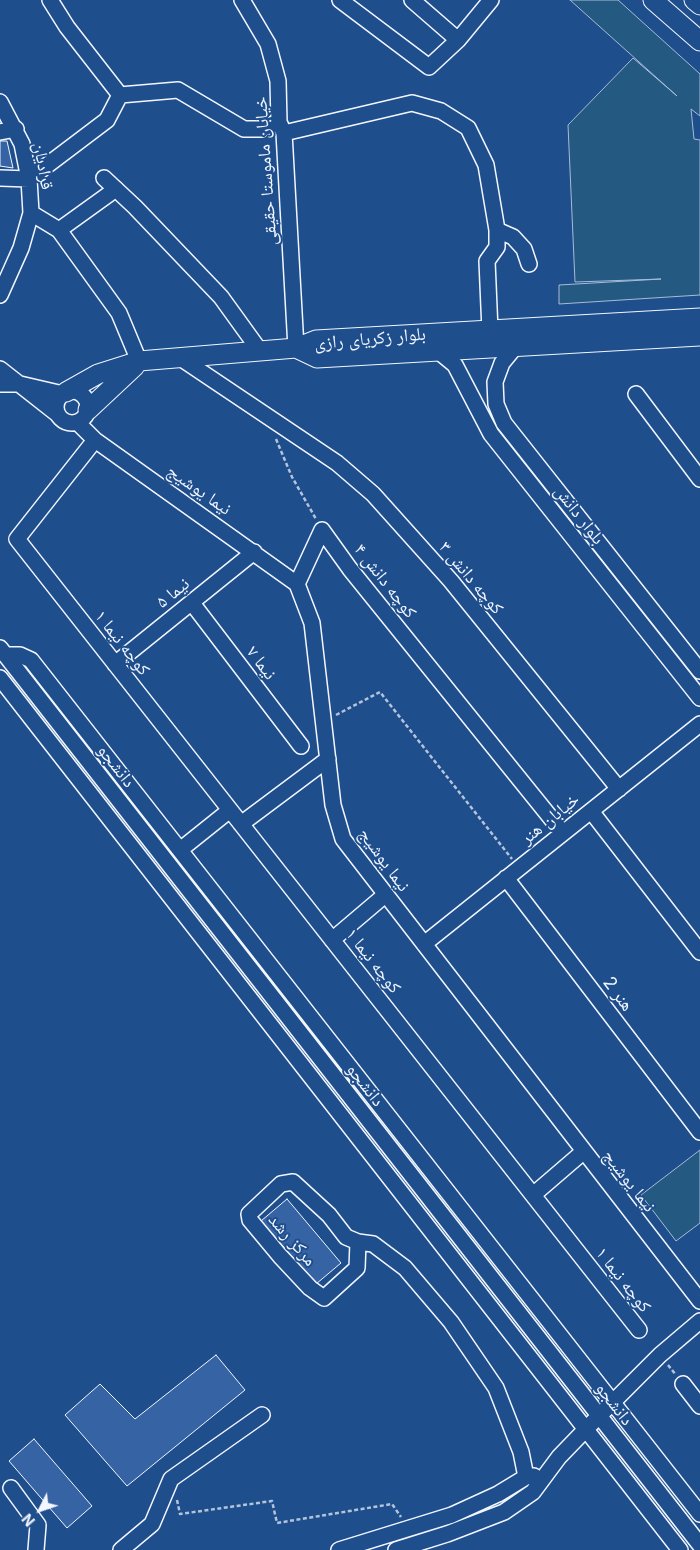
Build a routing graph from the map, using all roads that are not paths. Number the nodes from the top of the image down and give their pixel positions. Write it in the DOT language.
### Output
graph roads {
  1 [pos="50,0"];
  2 [pos="242,0"];
  3 [pos="340,0"];
  4 [pos="412,0"];
  5 [pos="491,0"];
  6 [pos="653,0"];
  7 [pos="694,0"];
  8 [pos="700,5"];
  9 [pos="458,40"];
  10 [pos="700,41"];
  11 [pos="120,94"];
  12 [pos="0,102"];
  13 [pos="282,128"];
  14 [pos="16,129"];
  15 [pos="0,132"];
  16 [pos="0,178"];
  17 [pos="104,178"];
  18 [pos="29,179"];
  19 [pos="116,189"];
  20 [pos="31,213"];
  21 [pos="58,230"];
  22 [pos="497,230"];
  23 [pos="529,264"];
  24 [pos="0,296"];
  25 [pos="700,318"];
  26 [pos="490,330"];
  27 [pos="700,336"];
  28 [pos="516,346"];
  29 [pos="296,348"];
  30 [pos="260,351"];
  31 [pos="438,351"];
  32 [pos="182,359"];
  33 [pos="140,361"];
  34 [pos="0,368"];
  35 [pos="0,384"];
  36 [pos="20,384"];
  37 [pos="64,393"];
  38 [pos="636,394"];
  39 [pos="56,413"];
  40 [pos="83,416"];
  41 [pos="504,423"];
  42 [pos="491,434"];
  43 [pos="95,440"];
  44 [pos="700,479"];
  45 [pos="254,552"];
  46 [pos="297,584"];
  47 [pos="192,603"];
  48 [pos="2,651"];
  49 [pos="115,664"];
  50 [pos="700,671"];
  51 [pos="0,678"];
  52 [pos="700,698"];
  53 [pos="700,724"];
  54 [pos="301,746"];
  55 [pos="328,759"];
  56 [pos="619,789"];
  57 [pos="230,810"];
  58 [pos="591,811"];
  59 [pos="241,824"];
  60 [pos="563,833"];
  61 [pos="180,850"];
  62 [pos="506,878"];
  63 [pos="385,895"];
  64 [pos="332,940"];
  65 [pos="424,944"];
  66 [pos="700,952"];
  67 [pos="700,1132"];
  68 [pos="583,1152"];
  69 [pos="533,1195"];
  70 [pos="358,1242"];
  71 [pos="700,1301"];
  72 [pos="700,1321"];
  73 [pos="638,1330"];
  74 [pos="683,1384"];
  75 [pos="613,1402"];
  76 [pos="700,1406"];
  77 [pos="262,1415"];
  78 [pos="600,1416"];
  79 [pos="586,1429"];
  80 [pos="548,1472"];
  81 [pos="526,1477"];
  82 [pos="11,1488"];
  83 [pos="700,1514"];
  84 [pos="700,1545"];
  85 [pos="36,1550"];
  86 [pos="121,1550"];
  87 [pos="339,1550"];
  88 [pos="396,1550"];
  89 [pos="680,1550"];
  1 -- 11 [label="street"];
  2 -- 13 [label="street, خیابان ماموستا حقیقی"];
  3 -- 9 [label="street"];
  4 -- 9 [label="street"];
  5 -- 9 [label="street"];
  6 -- 10 [label="main road"];
  7 -- 8 [label="main road"];
  11 -- 13 [label="street"];
  11 -- 18 [label="street"];
  12 -- 14 [label="street, قرادیان"];
  13 -- 22 [label="street"];
  13 -- 29 [label="street, خیابان ماموستا حقیقی"];
  14 -- 15 [label="street"];
  14 -- 18 [label="street, قرادیان"];
  16 -- 18 [label="street"];
  17 -- 19 [label="street"];
  18 -- 20 [label="street, قرادیان"];
  19 -- 21 [label="street"];
  19 -- 30 [label="street"];
  20 -- 21 [label="street"];
  20 -- 24 [label="street, قرادیان"];
  21 -- 33 [label="street"];
  22 -- 23 [label="street"];
  22 -- 26 [label="street"];
  25 -- 26 [label="main road, بلوار زکریای رازی"];
  26 -- 29 [label="main road, بلوار زکریای رازی"];
  27 -- 28 [label="main road, بلوار زکریای رازی"];
  28 -- 31 [label="main road, بلوار زکریای رازی"];
  28 -- 41 [label="street, بلوار دانش"];
  29 -- 30 [label="main road"];
  29 -- 31 [label="main road, بلوار زکریای رازی"];
  30 -- 32 [label="main road"];
  31 -- 42 [label="street, بلوار دانش"];
  32 -- 33 [label="main road"];
  32 -- 56 [label="street, کوچه دانش ۳"];
  33 -- 37 [label="main road"];
  33 -- 40 [label="main road"];
  34 -- 36 [label="street"];
  35 -- 36 [label="street"];
  36 -- 37 [label="street"];
  36 -- 39 [label="street"];
  37 -- 39 [label="street"];
  37 -- 40 [label="street"];
  38 -- 44 [label="street"];
  39 -- 40 [label="street"];
  40 -- 43 [label="street, نیما یوشیج"];
  41 -- 42 [label="street"];
  41 -- 50 [label="street, بلوار دانش"];
  42 -- 52 [label="street, بلوار دانش"];
  43 -- 45 [label="street, نیما یوشیج"];
  43 -- 49 [label="street, کوچه نیما ۱"];
  45 -- 46 [label="street, نیما یوشیج"];
  45 -- 47 [label="street, نیما ۵"];
  46 -- 55 [label="street, نیما یوشیج"];
  46 -- 60 [label="street, کوچه دانش ۴"];
  47 -- 49 [label="street, نیما ۵"];
  47 -- 54 [label="street, نیما ۷"];
  48 -- 61 [label="street"];
  48 -- 78 [label="street, دانشجو"];
  49 -- 57 [label="street, کوچه نیما ۱"];
  51 -- 79 [label="street, دانشجو"];
  53 -- 56 [label="street, خیابان هنر"];
  55 -- 59 [label="street"];
  55 -- 63 [label="street, نیما یوشیج"];
  56 -- 58 [label="street, خیابان هنر"];
  57 -- 59 [label="street, کوچه نیما ۱"];
  57 -- 61 [label="street"];
  58 -- 60 [label="street, خیابان هنر"];
  58 -- 66 [label="street"];
  59 -- 64 [label="street, کوچه نیما ۱"];
  60 -- 62 [label="street, خیابان هنر"];
  61 -- 75 [label="street"];
  62 -- 65 [label="street, خیابان هنر"];
  62 -- 67 [label="street, هنر 2"];
  63 -- 64 [label="street"];
  63 -- 65 [label="street, نیما یوشیج"];
  64 -- 69 [label="street, کوچه نیما ۱"];
  65 -- 68 [label="street, نیما یوشیج"];
  68 -- 69 [label="street"];
  68 -- 71 [label="street, نیما یوشیج"];
  69 -- 73 [label="street, کوچه نیما ۱"];
  70 -- 70 [label="street, مرکز رشد"];
  70 -- 81 [label="street, مرکز رشد"];
  72 -- 75 [label="street"];
  74 -- 76 [label="street"];
  75 -- 78 [label="street"];
  75 -- 83 [label="street"];
  77 -- 86 [label="street"];
  78 -- 79 [label="street"];
  78 -- 84 [label="street, دانشجو"];
  79 -- 80 [label="street"];
  79 -- 89 [label="street, دانشجو"];
  80 -- 81 [label="street"];
  80 -- 88 [label="street"];
  81 -- 87 [label="street"];
  82 -- 85 [label="street"];
}
